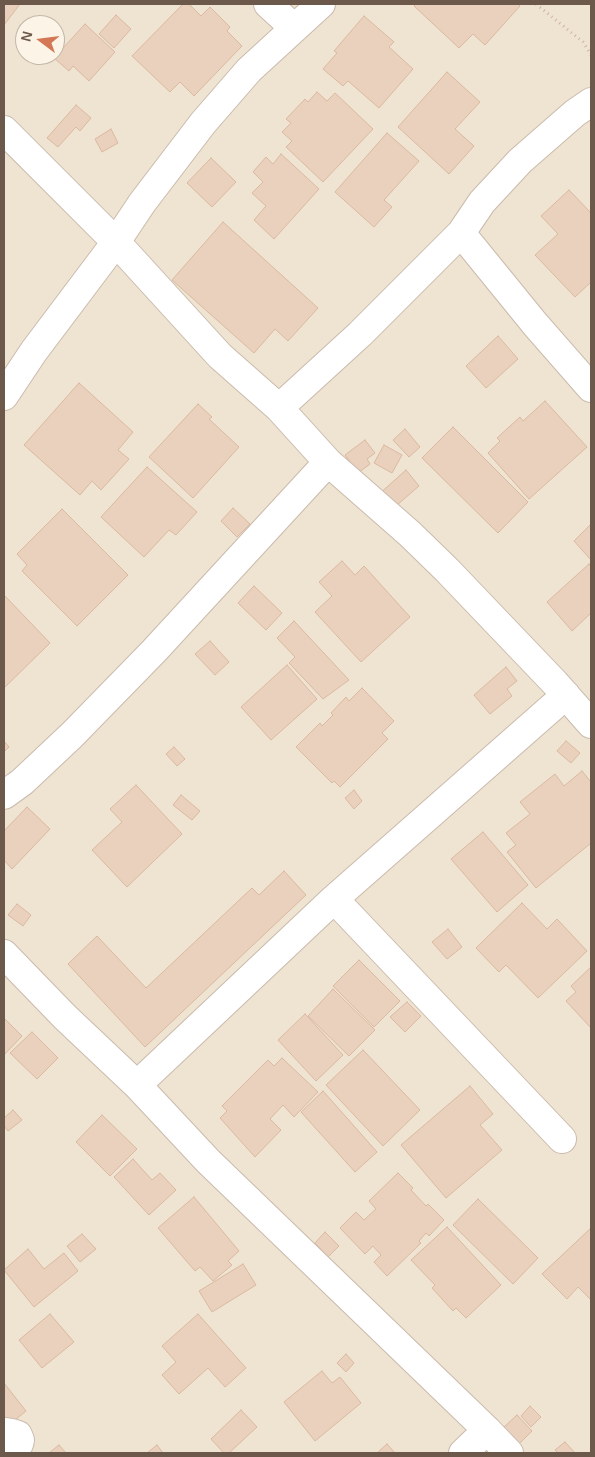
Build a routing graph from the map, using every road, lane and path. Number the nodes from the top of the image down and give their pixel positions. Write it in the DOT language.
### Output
graph roads {
  1 [pos="268,4"];
  2 [pos="321,4"];
  3 [pos="536,4"];
  4 [pos="294,28"];
  5 [pos="591,55"];
  6 [pos="591,102"];
  7 [pos="4,130"];
  8 [pos="461,233"];
  9 [pos="116,242"];
  10 [pos="591,388"];
  11 [pos="4,396"];
  12 [pos="279,408"];
  13 [pos="328,462"];
  14 [pos="566,695"];
  15 [pos="591,724"];
  16 [pos="4,795"];
  17 [pos="334,899"];
  18 [pos="4,954"];
  19 [pos="137,1085"];
  20 [pos="562,1139"];
  21 [pos="487,1430"];
  22 [pos="4,1433"];
  23 [pos="10,1453"];
  24 [pos="463,1453"];
  25 [pos="509,1453"];
  1 -- 4 [label="street"];
  2 -- 4 [label="street"];
  3 -- 5 [label="path"];
  4 -- 9 [label="street"];
  6 -- 8 [label="street"];
  7 -- 9 [label="street"];
  8 -- 10 [label="street"];
  8 -- 12 [label="street"];
  9 -- 11 [label="street"];
  9 -- 12 [label="street"];
  12 -- 13 [label="street"];
  13 -- 14 [label="street"];
  13 -- 16 [label="street"];
  14 -- 15 [label="street"];
  14 -- 17 [label="street"];
  17 -- 19 [label="street"];
  17 -- 20 [label="street"];
  18 -- 19 [label="street"];
  19 -- 21 [label="street"];
  21 -- 24 [label="street"];
  21 -- 25 [label="street"];
  22 -- 23 [label="street"];
}
